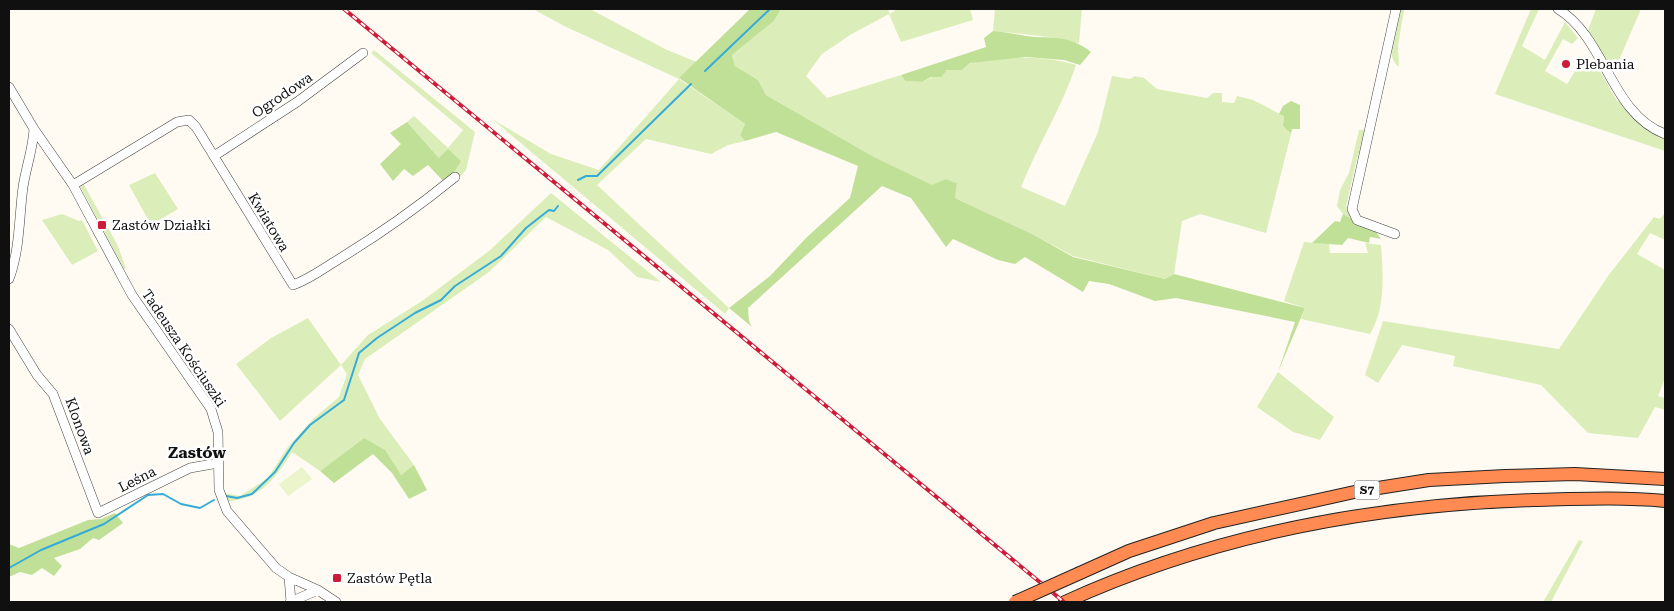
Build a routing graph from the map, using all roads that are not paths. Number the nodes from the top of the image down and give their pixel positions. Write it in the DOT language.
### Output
graph roads {
  1 [pos="1395,9"];
  2 [pos="1558,9"];
  3 [pos="363,54"];
  4 [pos="9,87"];
  5 [pos="34,129"];
  6 [pos="1665,134"];
  7 [pos="48,149"];
  8 [pos="32,155"];
  9 [pos="214,156"];
  10 [pos="455,177"];
  11 [pos="73,185"];
  12 [pos="1395,234"];
  13 [pos="9,280"];
  14 [pos="9,329"];
  15 [pos="218,463"];
  16 [pos="1665,479"];
  17 [pos="1665,501"];
  18 [pos="98,513"];
  19 [pos="289,577"];
  20 [pos="318,590"];
  21 [pos="291,602"];
  22 [pos="336,602"];
  23 [pos="1015,602"];
  24 [pos="1064,602"];
  1 -- 12 [label="street"];
  2 -- 6 [label="street"];
  3 -- 9 [label="street, Ogrodowa"];
  4 -- 5 [label="street, Tadeusza Kościuszki"];
  5 -- 7 [label="street, Tadeusza Kościuszki"];
  5 -- 8 [label="street"];
  7 -- 8 [label="street"];
  7 -- 11 [label="street, Tadeusza Kościuszki"];
  8 -- 13 [label="street"];
  9 -- 10 [label="street, Kwiatowa"];
  9 -- 11 [label="street, Kwiatowa"];
  11 -- 15 [label="street, Tadeusza Kościuszki"];
  14 -- 18 [label="street, Klonowa"];
  15 -- 18 [label="street, Leśna"];
  15 -- 19 [label="street, Tadeusza Kościuszki"];
  16 -- 23 [label="highway, S7, bridge"];
  17 -- 24 [label="highway, S7"];
  19 -- 20 [label="street, Tadeusza Kościuszki"];
  19 -- 21 [label="street"];
  20 -- 21 [label="street"];
  20 -- 22 [label="street, Tadeusza Kościuszki"];
}
